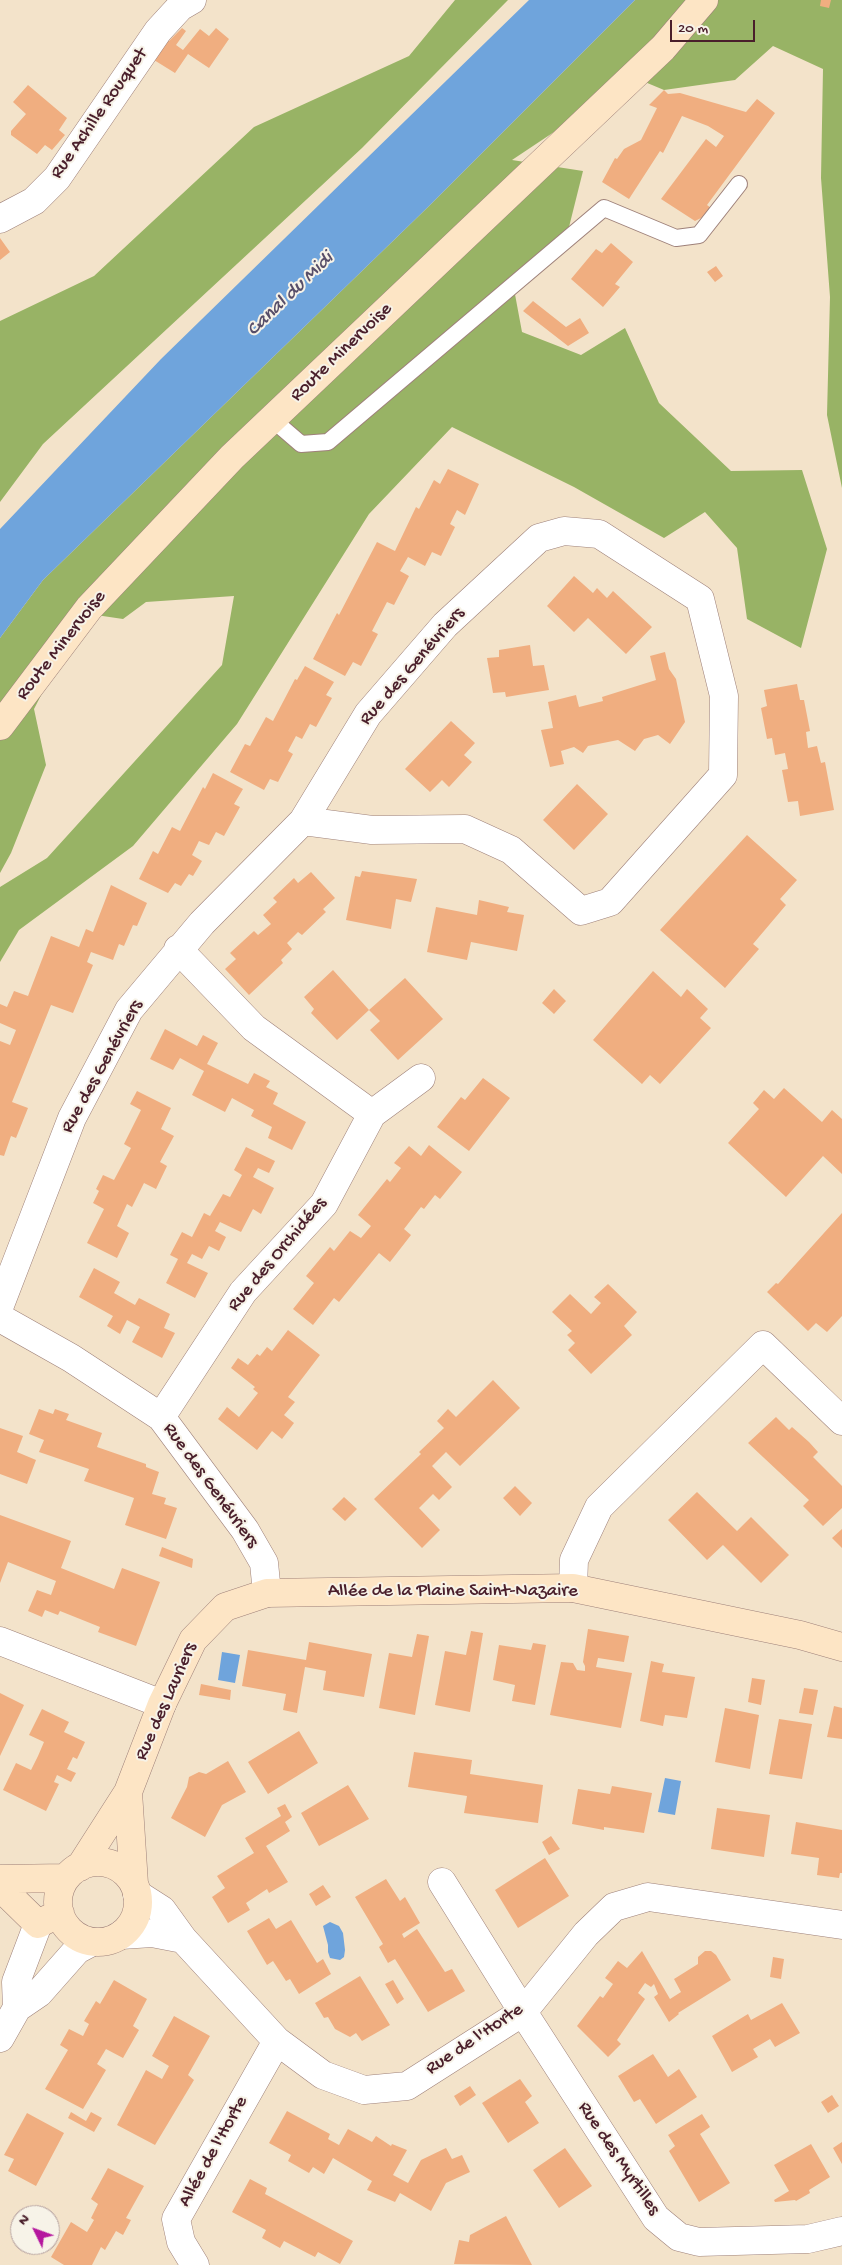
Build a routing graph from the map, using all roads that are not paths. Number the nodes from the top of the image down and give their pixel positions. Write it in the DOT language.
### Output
graph roads {
  1 [pos="192,0"];
  2 [pos="704,0"];
  3 [pos="739,184"];
  4 [pos="0,219"];
  5 [pos="272,419"];
  6 [pos="0,726"];
  7 [pos="303,821"];
  8 [pos="178,949"];
  9 [pos="421,1078"];
  10 [pos="372,1114"];
  11 [pos="0,1305"];
  12 [pos="0,1318"];
  13 [pos="161,1417"];
  14 [pos="842,1422"];
  15 [pos="573,1588"];
  16 [pos="267,1593"];
  17 [pos="0,1641"];
  18 [pos="842,1647"];
  19 [pos="162,1704"];
  20 [pos="128,1792"];
  21 [pos="73,1873"];
  22 [pos="0,1879"];
  23 [pos="442,1882"];
  24 [pos="0,1886"];
  25 [pos="136,1889"];
  26 [pos="49,1919"];
  27 [pos="842,1925"];
  28 [pos="121,1935"];
  29 [pos="183,1940"];
  30 [pos="92,1942"];
  31 [pos="17,2008"];
  32 [pos="522,2012"];
  33 [pos="0,2038"];
  34 [pos="276,2041"];
  35 [pos="842,2230"];
  36 [pos="195,2265"];
  1 -- 4 [label="street, Rue Achille Rouquet"];
  2 -- 5 [label="street, Route Minervoise"];
  3 -- 5 [label="lane"];
  5 -- 6 [label="street, Route Minervoise"];
  7 -- 7 [label="street, Rue des Genévriers"];
  7 -- 8 [label="street, Rue des Genévriers"];
  8 -- 10 [label="street"];
  8 -- 11 [label="street, Rue des Genévriers"];
  9 -- 10 [label="street, Rue des Orchidées"];
  10 -- 13 [label="street, Rue des Orchidées"];
  12 -- 13 [label="street, Rue des Genévriers"];
  13 -- 16 [label="street, Rue des Genévriers"];
  14 -- 15 [label="street"];
  15 -- 16 [label="street, Allée de la Plaine Saint-Nazaire"];
  15 -- 18 [label="street, Allée de la Plaine Saint-Nazaire"];
  16 -- 19 [label="street, Rue des Lauriers"];
  17 -- 19 [label="street"];
  19 -- 20 [label="street, Rue des Lauriers"];
  20 -- 21 [label="street, Rue des Lauriers"];
  20 -- 25 [label="street, Rue des Lauriers"];
  21 -- 22 [label="street"];
  21 -- 25 [label="street"];
  21 -- 26 [label="street"];
  23 -- 32 [label="street, Rue des Myrtilles"];
  24 -- 26 [label="street"];
  25 -- 28 [label="street"];
  25 -- 29 [label="street, Rue de l'Horte"];
  26 -- 30 [label="street"];
  26 -- 31 [label="street"];
  27 -- 32 [label="street, Rue de l'Horte"];
  28 -- 29 [label="street"];
  28 -- 30 [label="street"];
  29 -- 34 [label="street, Rue de l'Horte"];
  30 -- 31 [label="street"];
  31 -- 33 [label="street"];
  32 -- 34 [label="street, Rue de l'Horte"];
  32 -- 35 [label="street, Rue des Myrtilles"];
  34 -- 36 [label="street, Allée de l'Horte"];
}
